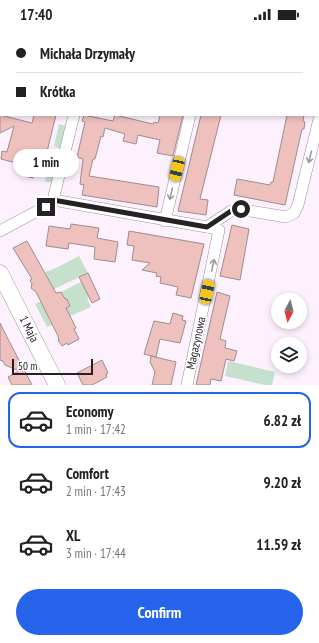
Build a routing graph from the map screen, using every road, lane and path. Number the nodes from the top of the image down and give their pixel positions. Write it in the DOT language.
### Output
graph roads {
  1 [pos="74,116"];
  2 [pos="190,116"];
  3 [pos="319,119"];
  4 [pos="53,200"];
  5 [pos="165,221"];
  6 [pos="207,227"];
  7 [pos="0,231"];
  8 [pos="0,273"];
  9 [pos="57,385"];
  10 [pos="187,385"];
  1 -- 4 [label="street"];
  2 -- 5 [label="street, one-way"];
  3 -- 6 [label="street, one-way"];
  4 -- 5 [label="street"];
  4 -- 7 [label="street"];
  5 -- 6 [label="street"];
  10 -- 6 [label="street, Magazynowa, one-way"];
  8 -- 9 [label="street, 1 Maja"];
}
